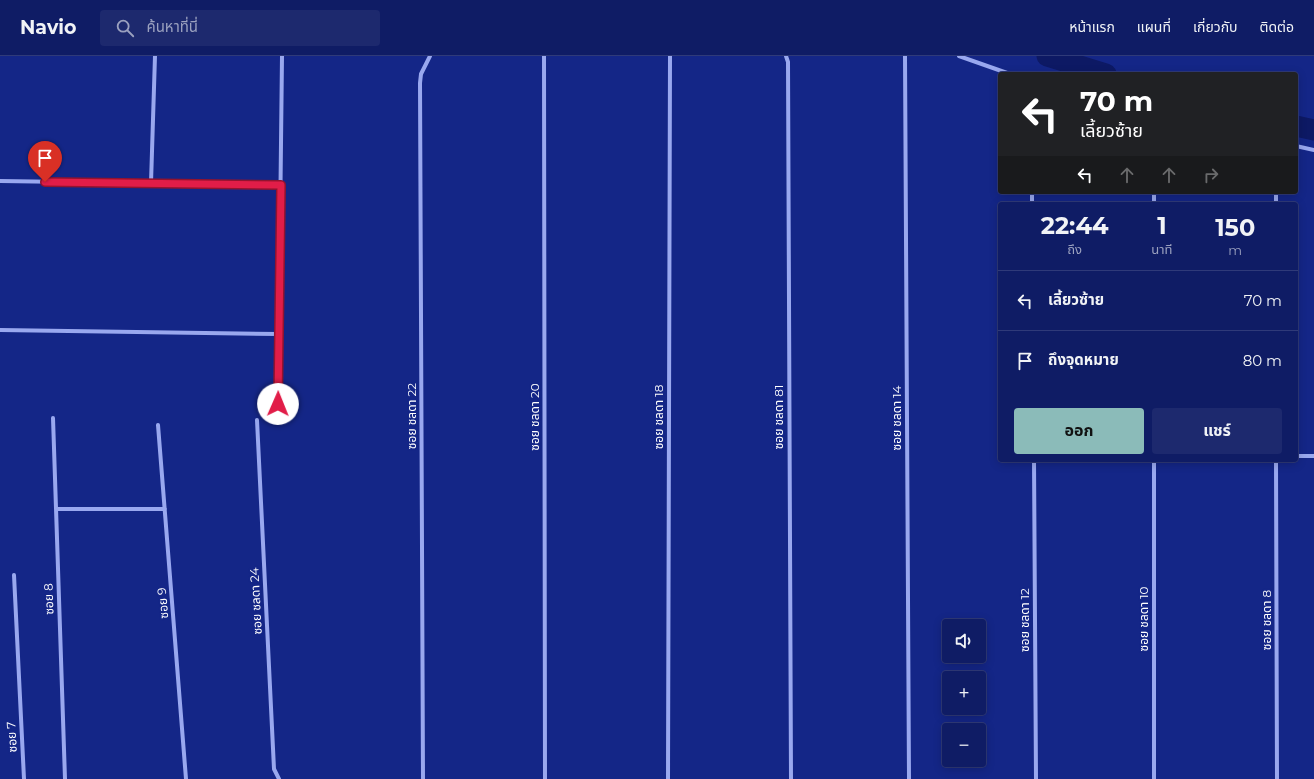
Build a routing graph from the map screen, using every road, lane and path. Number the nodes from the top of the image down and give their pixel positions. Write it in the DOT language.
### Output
graph roads {
  1 [pos="155,56"];
  2 [pos="282,56"];
  3 [pos="430,56"];
  4 [pos="544,56"];
  5 [pos="670,56"];
  6 [pos="786,56"];
  7 [pos="905,56"];
  8 [pos="959,56"];
  9 [pos="1004,72"];
  10 [pos="1298,146"];
  11 [pos="1314,150"];
  12 [pos="0,181"];
  13 [pos="151,183"];
  14 [pos="281,185"];
  15 [pos="0,330"];
  16 [pos="279,334"];
  17 [pos="278,404"];
  18 [pos="53,418"];
  19 [pos="257,420"];
  20 [pos="158,425"];
  21 [pos="1298,456"];
  22 [pos="1314,456"];
  23 [pos="1034,462"];
  24 [pos="1154,462"];
  25 [pos="1276,462"];
  26 [pos="56,509"];
  27 [pos="165,509"];
  28 [pos="14,575"];
  29 [pos="24,779"];
  30 [pos="65,779"];
  31 [pos="186,779"];
  32 [pos="279,779"];
  33 [pos="423,779"];
  34 [pos="545,779"];
  35 [pos="668,779"];
  36 [pos="791,779"];
  37 [pos="909,779"];
  38 [pos="1036,779"];
  39 [pos="1154,779"];
  40 [pos="1277,779"];
  1 -- 13 [label="street"];
  2 -- 14 [label="street"];
  3 -- 33 [label="street, ซอย ชลดา 22"];
  4 -- 34 [label="street, ซอย ชลดา 20"];
  5 -- 35 [label="street, ซอย ชลดา 18"];
  6 -- 36 [label="street, ซอย ชลดา 81"];
  7 -- 37 [label="street, ซอย ชลดา 14"];
  8 -- 9 [label="street"];
  10 -- 11 [label="street"];
  12 -- 13 [label="street"];
  13 -- 14 [label="street"];
  14 -- 16 [label="street"];
  15 -- 16 [label="street"];
  16 -- 17 [label="street"];
  18 -- 26 [label="street, ซอย 8"];
  19 -- 32 [label="street, ซอย ชลดา 24"];
  20 -- 27 [label="street, ซอย 9"];
  21 -- 22 [label="street"];
  23 -- 38 [label="street, ซอย ชลดา 12"];
  24 -- 39 [label="street, ซอย ชลดา 10"];
  25 -- 40 [label="street, ซอย ชลดา 8"];
  26 -- 27 [label="street"];
  26 -- 30 [label="street, ซอย 8"];
  27 -- 31 [label="street, ซอย 9"];
  28 -- 29 [label="street, ซอย 7"];
}
